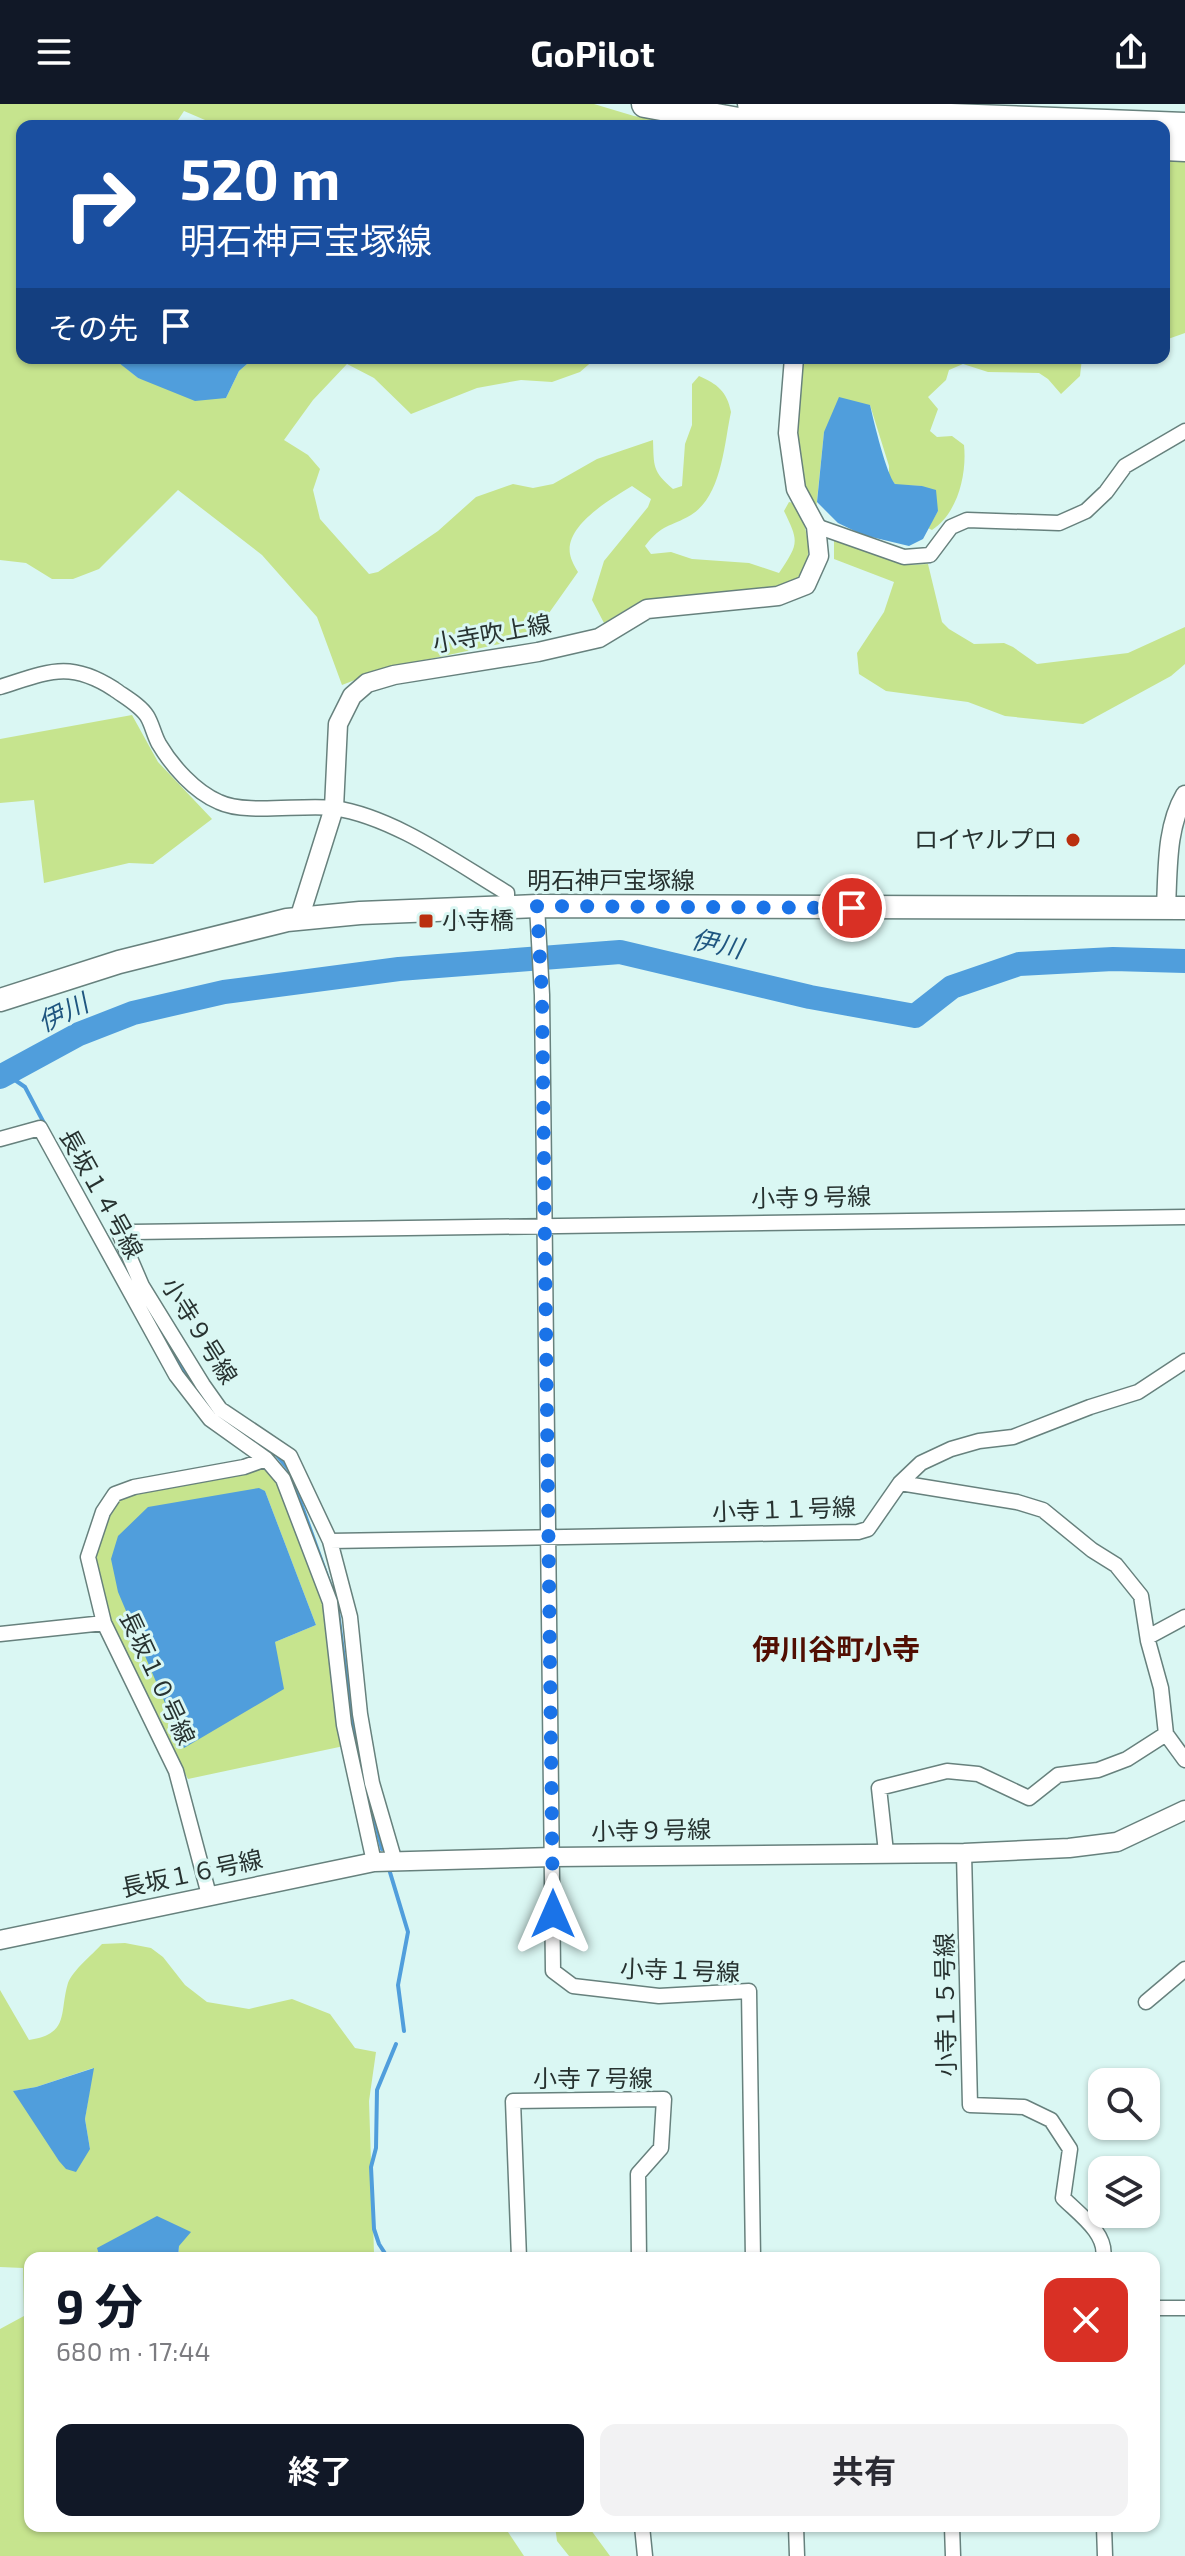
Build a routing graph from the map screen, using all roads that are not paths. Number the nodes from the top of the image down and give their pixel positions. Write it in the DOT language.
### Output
graph roads {
  1 [pos="645,104"];
  2 [pos="762,112"];
  3 [pos="1024,120"];
  4 [pos="794,364"];
  5 [pos="1185,431"];
  6 [pos="816,526"];
  7 [pos="0,687"];
  8 [pos="1185,795"];
  9 [pos="334,808"];
  10 [pos="507,907"];
  11 [pos="1176,907"];
  12 [pos="537,916"];
  13 [pos="299,919"];
  14 [pos="0,1000"];
  15 [pos="0,1139"];
  16 [pos="1185,1217"];
  17 [pos="544,1227"];
  18 [pos="110,1238"];
  19 [pos="1185,1361"];
  20 [pos="266,1459"];
  21 [pos="900,1483"];
  22 [pos="550,1537"];
  23 [pos="330,1541"];
  24 [pos="1185,1617"];
  25 [pos="104,1623"];
  26 [pos="0,1634"];
  27 [pos="1148,1637"];
  28 [pos="344,1639"];
  29 [pos="1166,1734"];
  30 [pos="1184,1758"];
  31 [pos="1185,1810"];
  32 [pos="886,1852"];
  33 [pos="964,1853"];
  34 [pos="553,1857"];
  35 [pos="374,1862"];
  36 [pos="395,1862"];
  37 [pos="209,1895"];
  38 [pos="0,1940"];
  39 [pos="1185,1969"];
  40 [pos="1146,2002"];
  41 [pos="519,2252"];
  42 [pos="639,2252"];
  43 [pos="753,2252"];
  44 [pos="1104,2252"];
  45 [pos="1160,2308"];
  46 [pos="1185,2308"];
  47 [pos="643,2532"];
  48 [pos="796,2532"];
  49 [pos="952,2532"];
  50 [pos="1104,2532"];
  51 [pos="645,2556"];
  52 [pos="797,2556"];
  53 [pos="953,2556"];
  54 [pos="1105,2556"];
  1 -- 2 [label="highway"];
  2 -- 3 [label="highway"];
  4 -- 6 [label="street, 小寺吹上線"];
  5 -- 6 [label="street"];
  6 -- 9 [label="street, 小寺吹上線"];
  7 -- 9 [label="street"];
  8 -- 11 [label="street"];
  9 -- 10 [label="street"];
  9 -- 13 [label="street, 小寺吹上線"];
  10 -- 12 [label="main road, 明石神戸宝塚線"];
  10 -- 13 [label="main road, 明石神戸宝塚線"];
  11 -- 12 [label="main road, 明石神戸宝塚線"];
  12 -- 17 [label="street, 小寺１号線"];
  13 -- 14 [label="main road, 明石神戸宝塚線"];
  15 -- 18 [label="street, 長坂１４号線"];
  16 -- 17 [label="street, 小寺９号線"];
  17 -- 18 [label="street, 小寺９号線"];
  17 -- 22 [label="street, 小寺１号線"];
  18 -- 20 [label="street, 長坂１４号線"];
  18 -- 23 [label="street, 小寺９号線"];
  19 -- 21 [label="street, 小寺１１号線"];
  20 -- 25 [label="street, 長坂１０号線"];
  20 -- 28 [label="street"];
  21 -- 22 [label="street, 小寺１１号線"];
  21 -- 27 [label="street"];
  22 -- 23 [label="street, 小寺１１号線"];
  22 -- 34 [label="street, 小寺１号線"];
  23 -- 28 [label="street, 小寺９号線"];
  24 -- 27 [label="street"];
  25 -- 26 [label="street"];
  25 -- 37 [label="street, 長坂１０号線"];
  27 -- 29 [label="street"];
  28 -- 35 [label="street"];
  28 -- 36 [label="street, 小寺９号線"];
  29 -- 30 [label="street"];
  29 -- 32 [label="street"];
  31 -- 33 [label="street, 小寺９号線"];
  32 -- 33 [label="street, 小寺９号線"];
  32 -- 34 [label="street, 小寺９号線"];
  33 -- 44 [label="street, 小寺１５号線"];
  34 -- 36 [label="street, 小寺９号線"];
  34 -- 43 [label="street, 小寺１号線"];
  35 -- 36 [label="street, 長坂１６号線"];
  35 -- 37 [label="street, 長坂１６号線"];
  37 -- 38 [label="street, 長坂１６号線"];
  39 -- 40 [label="street"];
  41 -- 42 [label="street, 小寺７号線"];
  45 -- 46 [label="street"];
  47 -- 51 [label="street"];
  48 -- 52 [label="street"];
  49 -- 53 [label="street"];
  50 -- 54 [label="street"];
}
